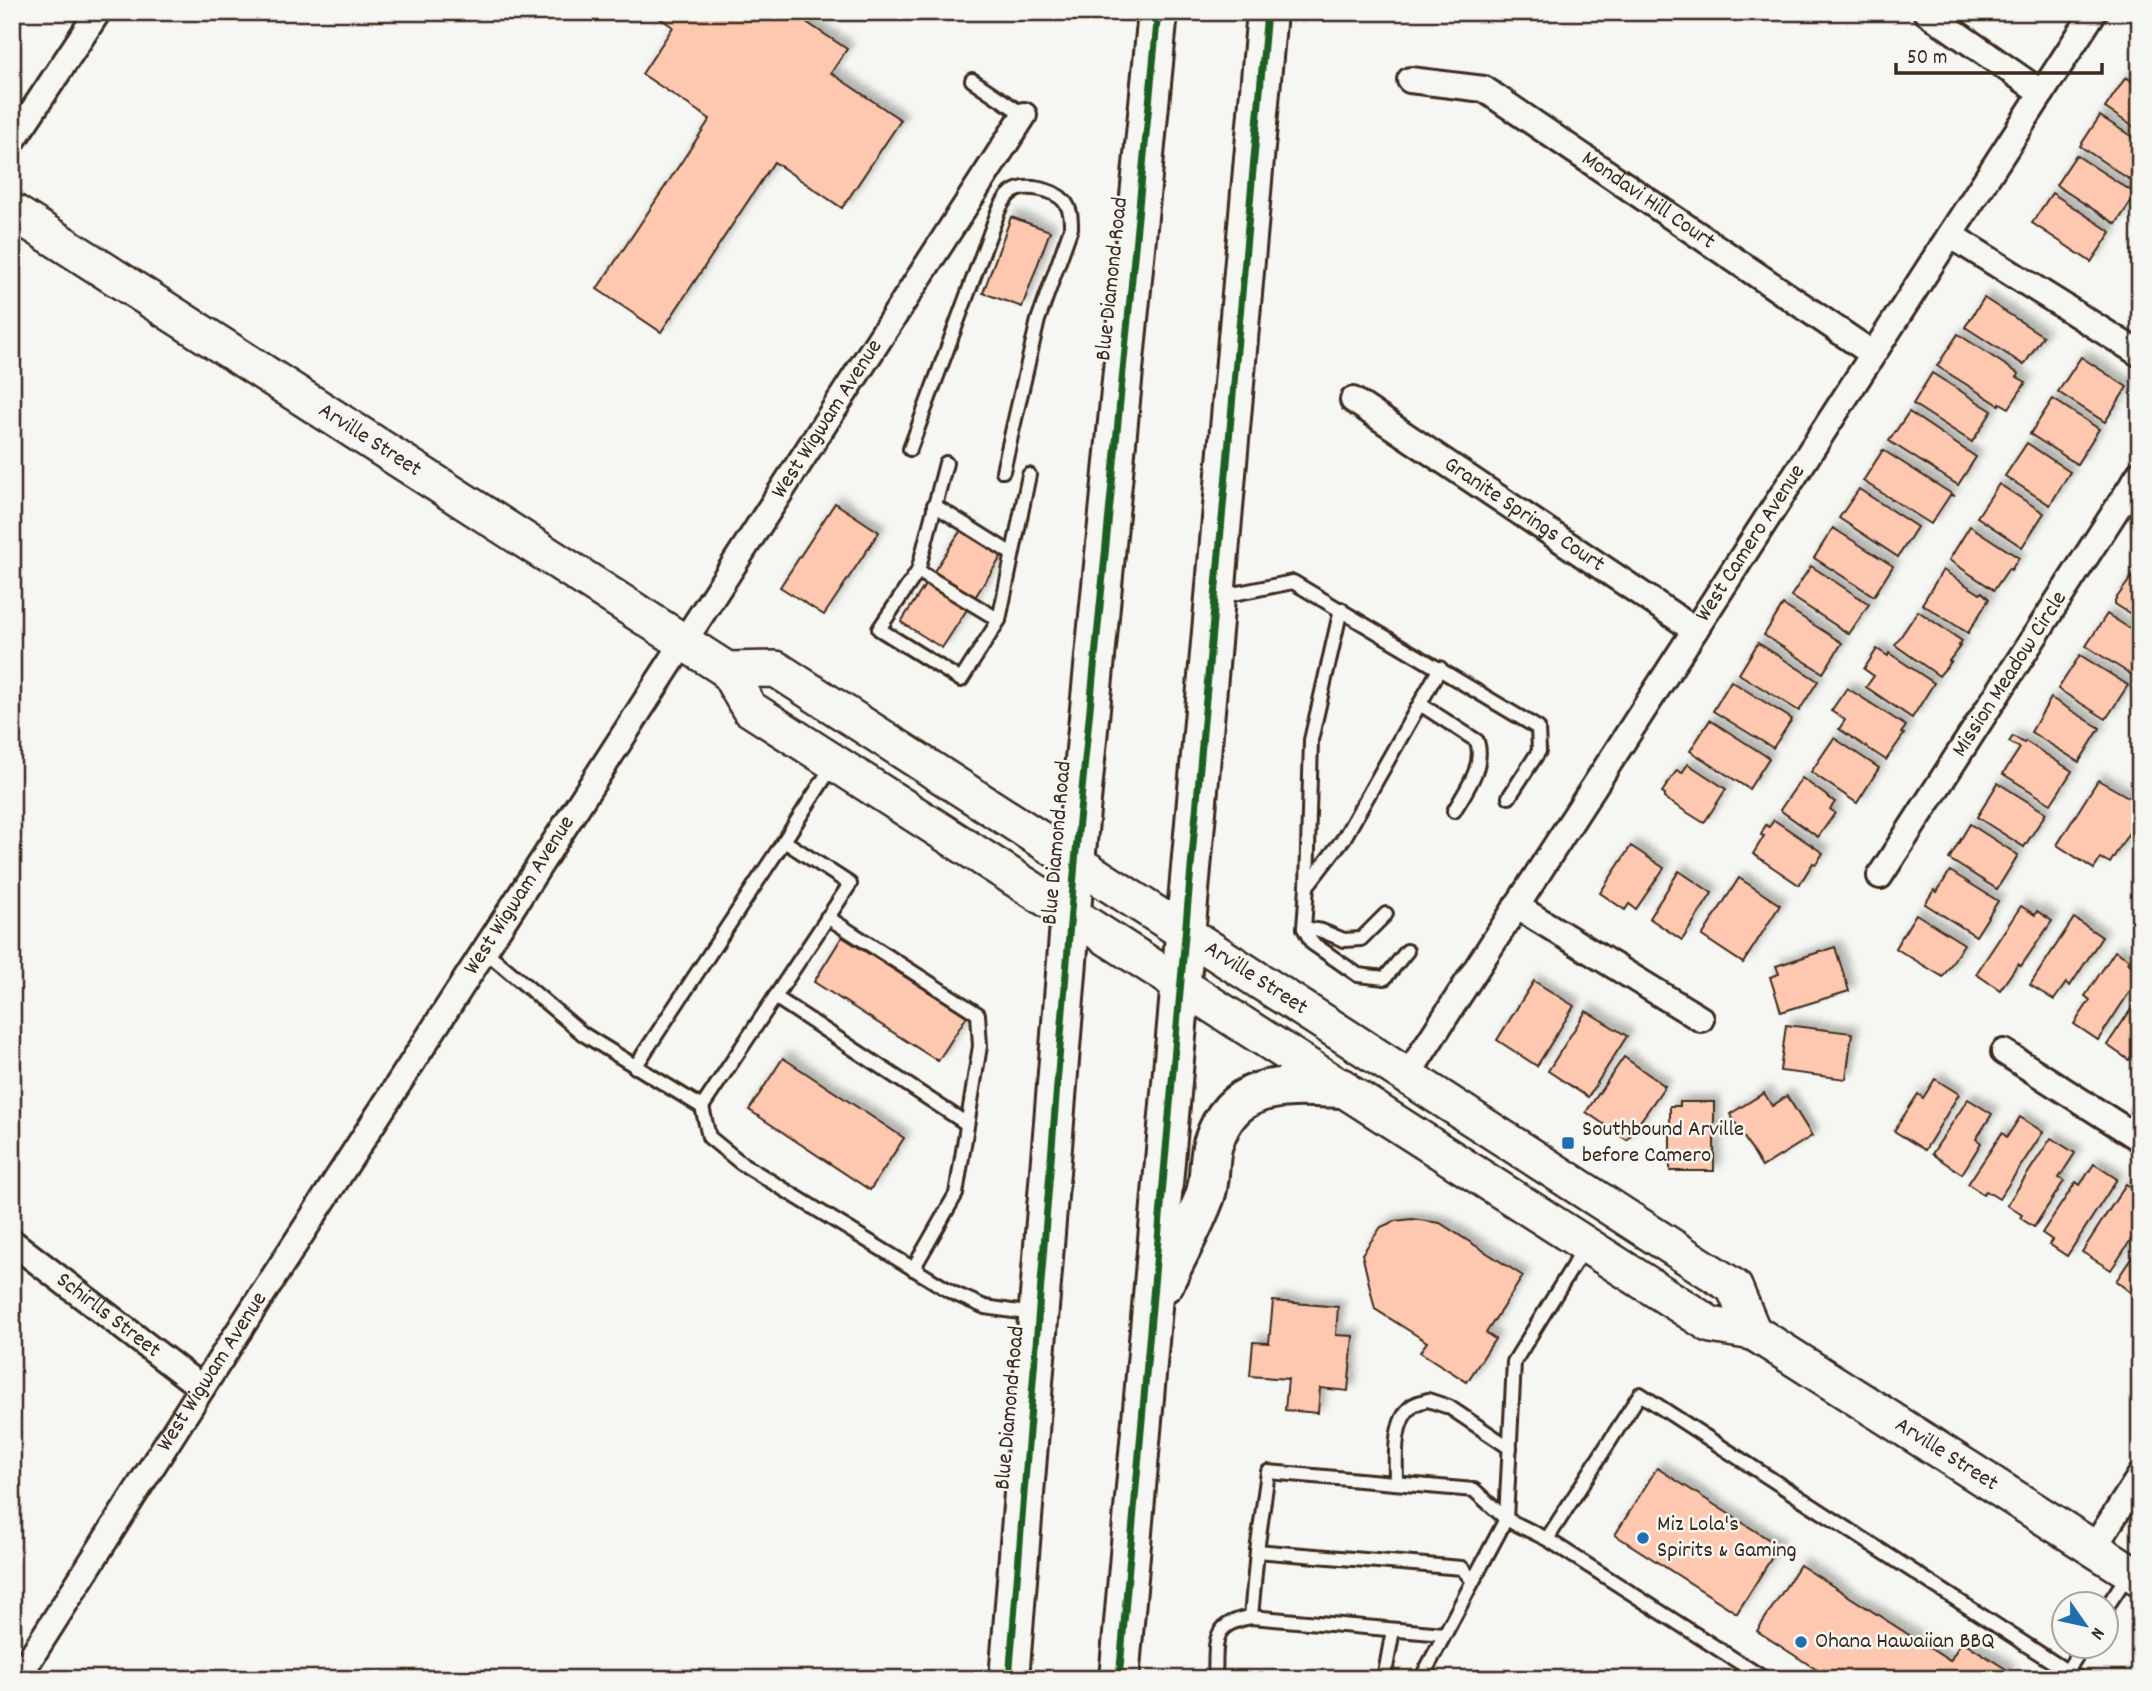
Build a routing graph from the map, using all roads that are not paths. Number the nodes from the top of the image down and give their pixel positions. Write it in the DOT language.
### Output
graph roads {
  1 [pos="98,12"];
  2 [pos="1158,12"];
  3 [pos="1266,12"];
  4 [pos="1926,12"];
  5 [pos="2094,12"];
  6 [pos="972,80"];
  7 [pos="1410,80"];
  8 [pos="2042,93"];
  9 [pos="1024,115"];
  10 [pos="12,142"];
  11 [pos="12,211"];
  12 [pos="1950,234"];
  13 [pos="1873,354"];
  14 [pos="2140,354"];
  15 [pos="1353,400"];
  16 [pos="910,449"];
  17 [pos="946,463"];
  18 [pos="1003,471"];
  19 [pos="2140,473"];
  20 [pos="1029,475"];
  21 [pos="934,505"];
  22 [pos="1013,555"];
  23 [pos="918,571"];
  24 [pos="1215,597"];
  25 [pos="1341,609"];
  26 [pos="999,620"];
  27 [pos="1695,631"];
  28 [pos="685,642"];
  29 [pos="1440,668"];
  30 [pos="727,670"];
  31 [pos="1420,704"];
  32 [pos="835,763"];
  33 [pos="1509,797"];
  34 [pos="1454,811"];
  35 [pos="784,841"];
  36 [pos="1075,862"];
  37 [pos="1880,876"];
  38 [pos="1307,886"];
  39 [pos="1516,906"];
  40 [pos="1385,914"];
  41 [pos="1071,915"];
  42 [pos="827,918"];
  43 [pos="1304,928"];
  44 [pos="1185,934"];
  45 [pos="485,951"];
  46 [pos="1407,951"];
  47 [pos="1181,985"];
  48 [pos="775,997"];
  49 [pos="1701,1019"];
  50 [pos="2004,1052"];
  51 [pos="635,1067"];
  52 [pos="1406,1076"];
  53 [pos="1341,1088"];
  54 [pos="702,1107"];
  55 [pos="967,1124"];
  56 [pos="2140,1139"];
  57 [pos="12,1242"];
  58 [pos="1586,1245"];
  59 [pos="913,1269"];
  60 [pos="1152,1307"];
  61 [pos="1038,1315"];
  62 [pos="1753,1332"];
  63 [pos="202,1388"];
  64 [pos="1510,1448"];
  65 [pos="2140,1476"];
  66 [pos="1396,1483"];
  67 [pos="1506,1519"];
  68 [pos="1548,1539"];
  69 [pos="2093,1549"];
  70 [pos="1257,1551"];
  71 [pos="2135,1575"];
  72 [pos="1474,1581"];
  73 [pos="2120,1592"];
  74 [pos="1251,1617"];
  75 [pos="1393,1630"];
  76 [pos="1444,1634"];
  77 [pos="2074,1660"];
  78 [pos="2064,1675"];
  79 [pos="17,1679"];
  80 [pos="1009,1679"];
  81 [pos="1119,1679"];
  82 [pos="1215,1679"];
  83 [pos="1384,1679"];
  84 [pos="1421,1679"];
  85 [pos="1765,1679"];
  86 [pos="2079,1679"];
  1 -- 10 [label="street"];
  2 -- 36 [label="highway, Blue Diamond Road"];
  3 -- 24 [label="highway"];
  4 -- 8 [label="street"];
  5 -- 8 [label="street, West Camero Avenue"];
  6 -- 9 [label="lane"];
  7 -- 13 [label="street, Mondavi Hill Court"];
  8 -- 12 [label="street, West Camero Avenue"];
  9 -- 28 [label="street, West Wigwam Avenue"];
  11 -- 28 [label="street, Arville Street"];
  12 -- 13 [label="street, West Camero Avenue"];
  12 -- 14 [label="street"];
  13 -- 27 [label="street, West Camero Avenue"];
  15 -- 27 [label="street, Granite Springs Court"];
  16 -- 18 [label="lane"];
  17 -- 21 [label="lane"];
  19 -- 37 [label="street, Mission Meadow Circle"];
  20 -- 22 [label="lane"];
  21 -- 22 [label="lane"];
  21 -- 23 [label="lane"];
  22 -- 26 [label="lane"];
  23 -- 26 [label="lane"];
  23 -- 26 [label="lane"];
  24 -- 25 [label="lane"];
  24 -- 44 [label="highway"];
  25 -- 29 [label="lane"];
  25 -- 38 [label="lane"];
  27 -- 39 [label="street, West Camero Avenue"];
  28 -- 30 [label="street, Arville Street"];
  28 -- 45 [label="street, West Wigwam Avenue"];
  29 -- 31 [label="lane"];
  29 -- 33 [label="lane"];
  30 -- 32 [label="street, Arville Street"];
  30 -- 36 [label="street, Arville Street"];
  31 -- 34 [label="lane"];
  31 -- 38 [label="lane"];
  32 -- 35 [label="lane"];
  32 -- 41 [label="street, Arville Street"];
  35 -- 42 [label="lane"];
  35 -- 51 [label="lane"];
  36 -- 41 [label="highway, Blue Diamond Road"];
  36 -- 44 [label="street, Arville Street"];
  38 -- 43 [label="lane"];
  39 -- 49 [label="street"];
  39 -- 52 [label="street, West Camero Avenue"];
  40 -- 43 [label="lane"];
  41 -- 47 [label="street, Arville Street"];
  41 -- 61 [label="highway, Blue Diamond Road"];
  42 -- 48 [label="lane"];
  42 -- 55 [label="lane"];
  43 -- 46 [label="lane"];
  44 -- 47 [label="highway"];
  44 -- 52 [label="street, Arville Street"];
  45 -- 51 [label="lane"];
  45 -- 63 [label="street, West Wigwam Avenue"];
  47 -- 53 [label="street, Arville Street"];
  47 -- 60 [label="highway"];
  48 -- 54 [label="lane"];
  48 -- 55 [label="lane"];
  50 -- 56 [label="street"];
  51 -- 54 [label="lane"];
  52 -- 62 [label="street, Arville Street"];
  53 -- 58 [label="street, Arville Street"];
  53 -- 60 [label="highway"];
  54 -- 59 [label="lane"];
  55 -- 59 [label="lane"];
  57 -- 63 [label="street, Schirlls Street"];
  58 -- 62 [label="street, Arville Street"];
  58 -- 64 [label="lane"];
  59 -- 61 [label="lane"];
  60 -- 81 [label="highway"];
  61 -- 80 [label="highway, Blue Diamond Road"];
  62 -- 69 [label="street, Arville Street"];
  63 -- 79 [label="street, West Wigwam Avenue"];
  64 -- 66 [label="lane"];
  64 -- 67 [label="lane"];
  65 -- 69 [label="street"];
  66 -- 67 [label="lane"];
  66 -- 70 [label="lane"];
  67 -- 68 [label="lane"];
  67 -- 72 [label="lane"];
  68 -- 78 [label="lane"];
  68 -- 85 [label="lane"];
  69 -- 71 [label="street, Arville Street"];
  70 -- 72 [label="lane"];
  70 -- 74 [label="lane"];
  71 -- 73 [label="lane"];
  72 -- 76 [label="lane"];
  74 -- 75 [label="lane"];
  74 -- 82 [label="lane"];
  75 -- 76 [label="lane"];
  75 -- 83 [label="lane"];
  76 -- 84 [label="lane"];
  77 -- 78 [label="lane"];
  78 -- 86 [label="lane"];
}
